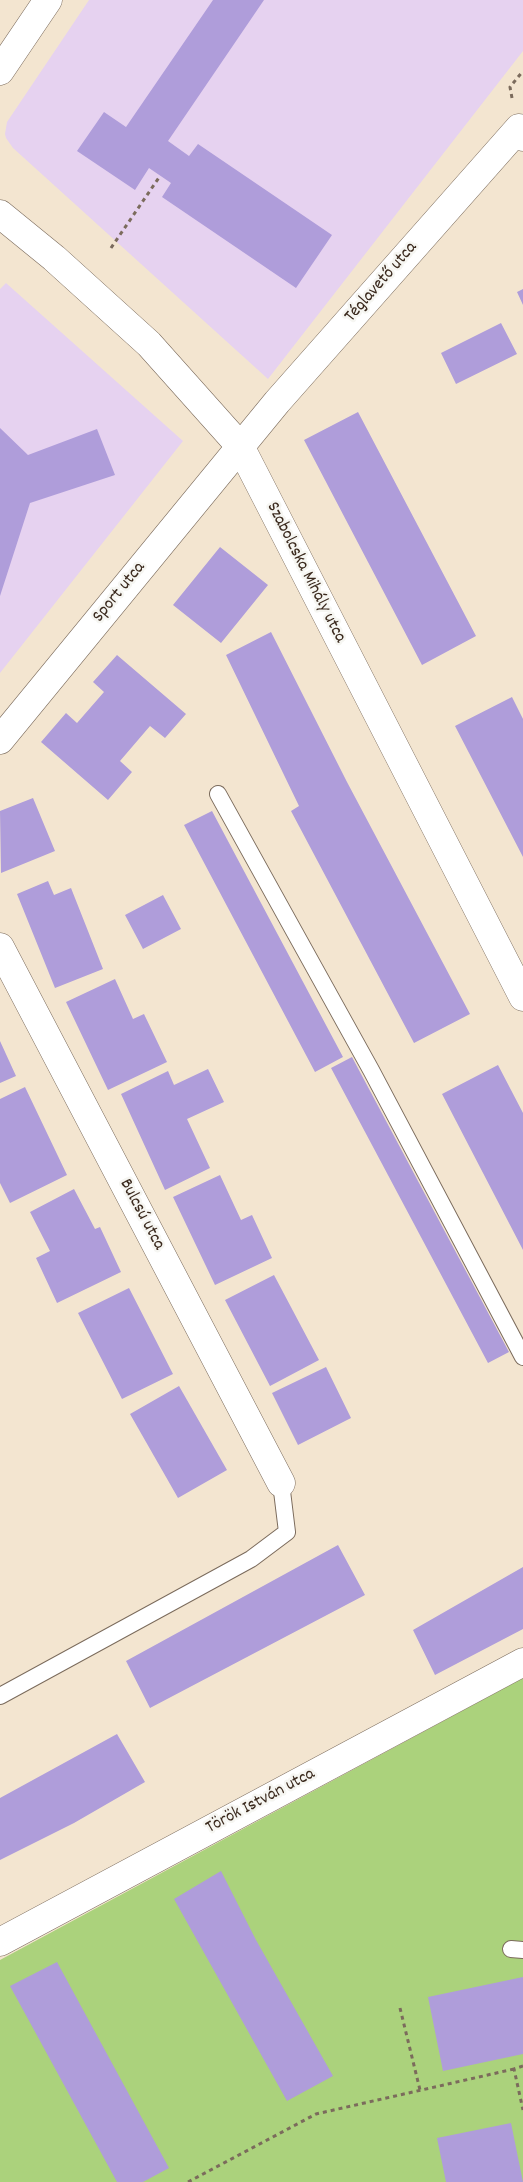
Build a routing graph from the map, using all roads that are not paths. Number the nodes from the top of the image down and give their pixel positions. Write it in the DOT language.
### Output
graph roads {
  1 [pos="48,0"];
  2 [pos="0,70"];
  3 [pos="522,130"];
  4 [pos="0,214"];
  5 [pos="240,446"];
  6 [pos="0,740"];
  7 [pos="218,794"];
  8 [pos="0,947"];
  9 [pos="523,997"];
  10 [pos="523,1357"];
  11 [pos="281,1483"];
  12 [pos="523,1662"];
  13 [pos="0,1696"];
  14 [pos="0,1942"];
  1 -- 2 [label="street"];
  3 -- 5 [label="street, Téglavető utca"];
  4 -- 5 [label="street, Szabolcska Mihály utca"];
  5 -- 6 [label="street, Sport utca"];
  5 -- 9 [label="street, Szabolcska Mihály utca"];
  7 -- 10 [label="lane"];
  8 -- 11 [label="street, Bulcsú utca"];
  11 -- 13 [label="lane"];
  12 -- 14 [label="street, Török István utca"];
}
